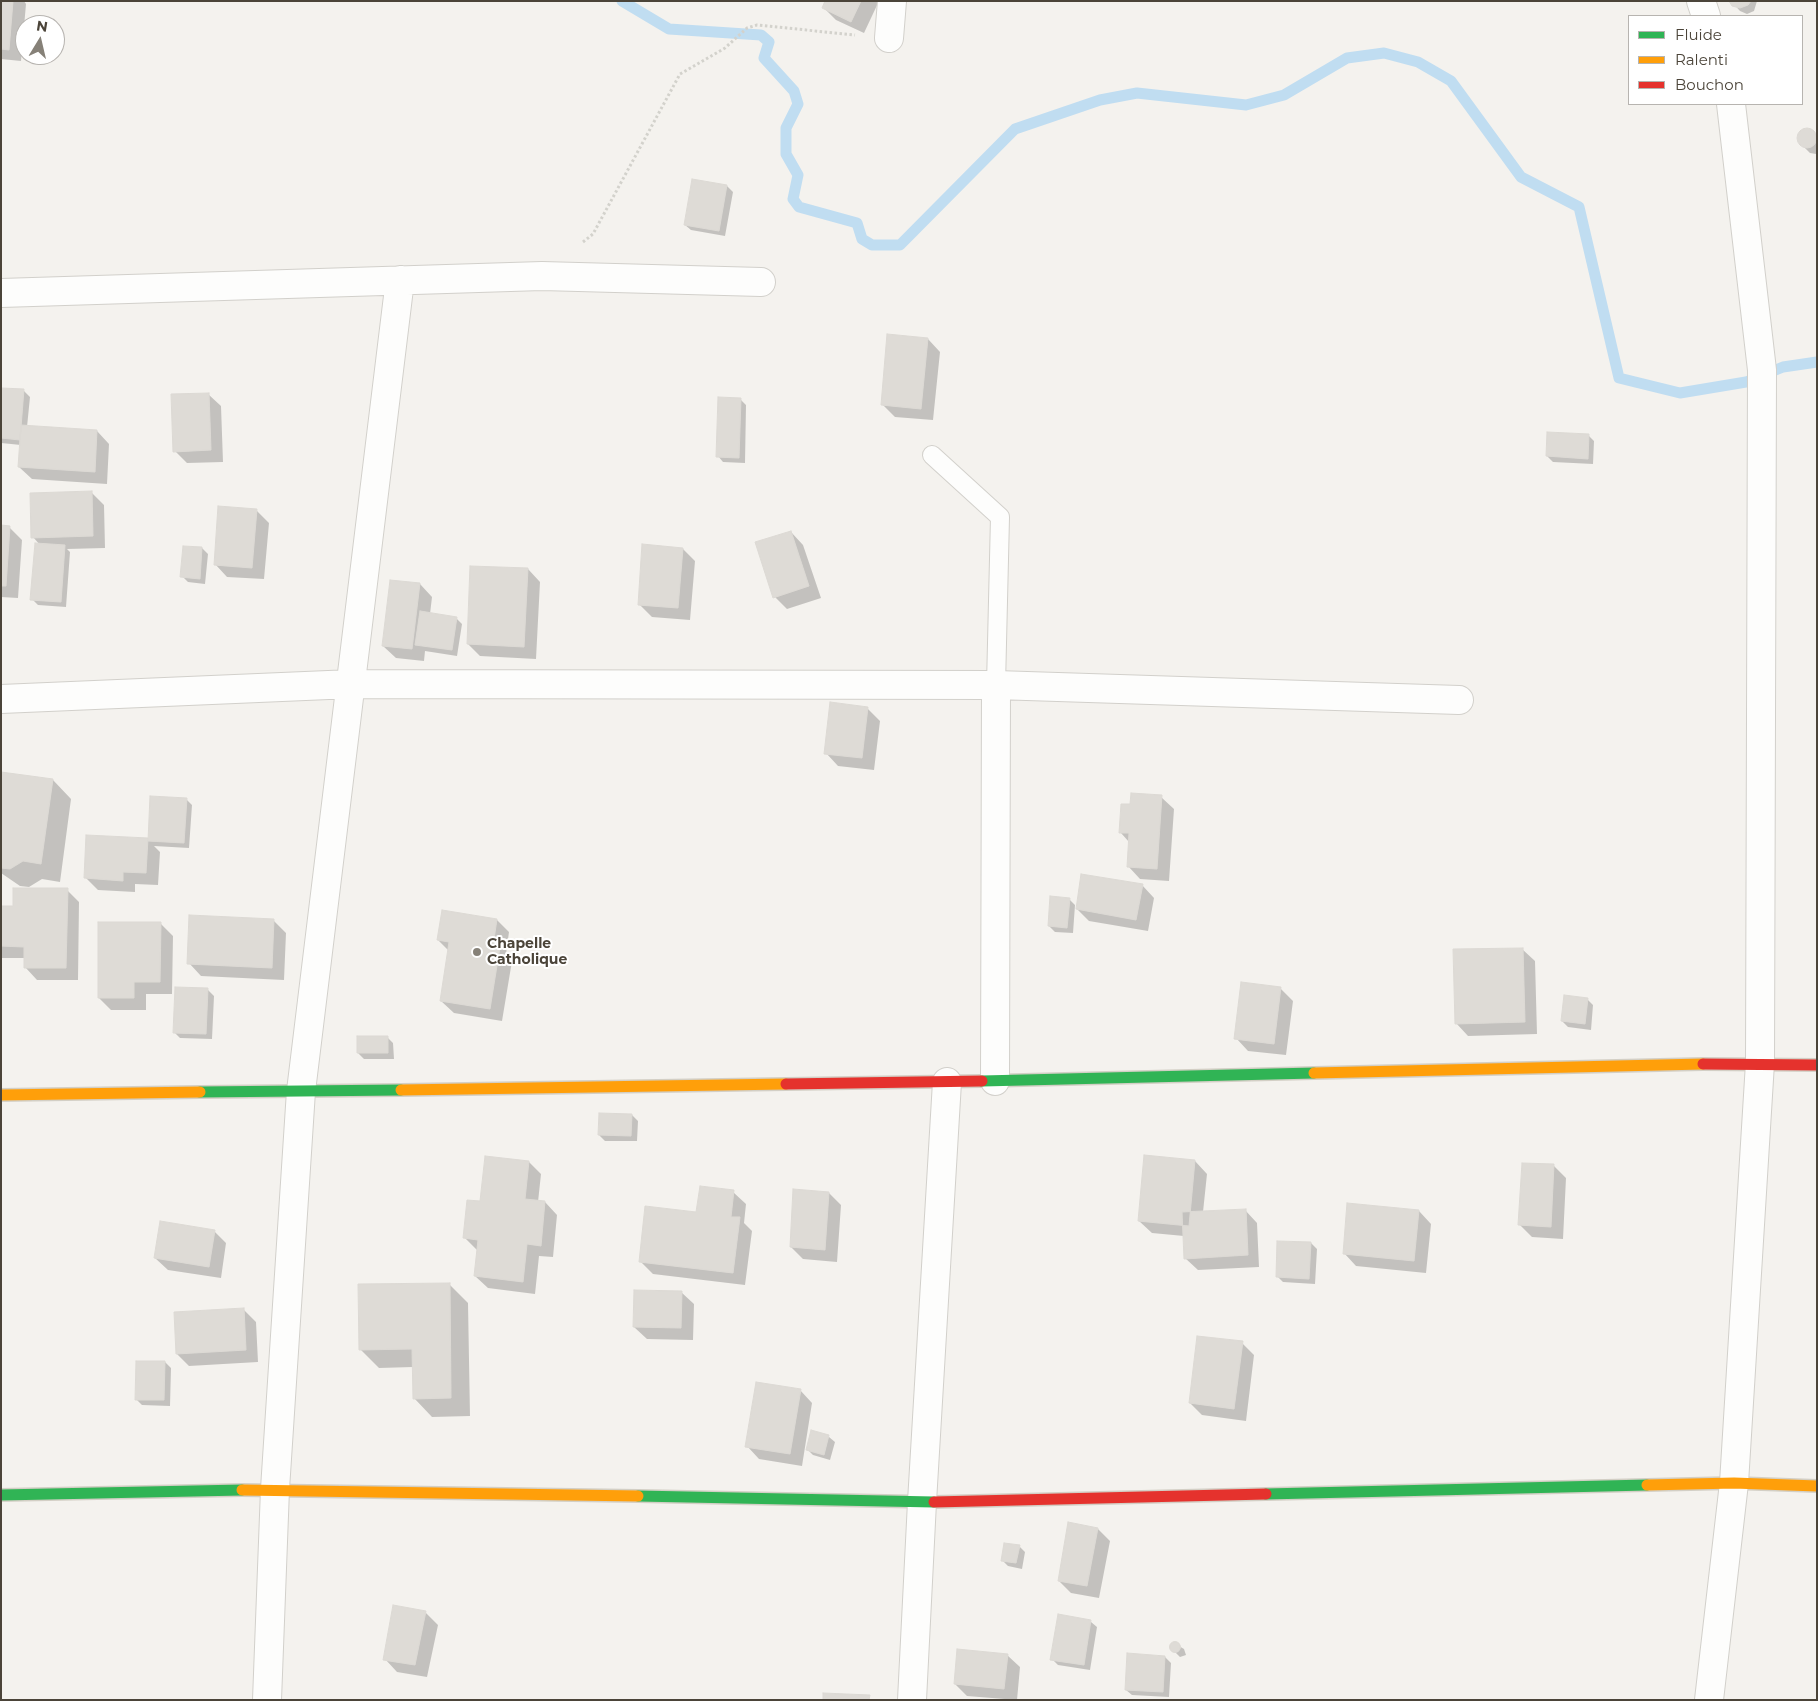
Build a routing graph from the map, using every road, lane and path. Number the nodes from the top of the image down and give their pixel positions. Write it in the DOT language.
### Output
graph roads {
  1 [pos="892,1"];
  2 [pos="1701,1"];
  3 [pos="1706,15"];
  4 [pos="889,38"];
  5 [pos="1732,105"];
  6 [pos="542,276"];
  7 [pos="400,280"];
  8 [pos="761,282"];
  9 [pos="1,293"];
  10 [pos="932,455"];
  11 [pos="352,684"];
  12 [pos="996,685"];
  13 [pos="1,699"];
  14 [pos="1459,700"];
  15 [pos="1760,1064"];
  16 [pos="1817,1065"];
  17 [pos="995,1081"];
  18 [pos="947,1082"];
  19 [pos="301,1091"];
  20 [pos="1,1095"];
  21 [pos="1734,1483"];
  22 [pos="1817,1486"];
  23 [pos="275,1489"];
  24 [pos="1,1495"];
  25 [pos="922,1502"];
  26 [pos="267,1700"];
  27 [pos="912,1700"];
  28 [pos="1709,1700"];
  1 -- 4 [label="street"];
  2 -- 3 [label="street"];
  4 -- 6 [label="path"];
  5 -- 15 [label="street"];
  6 -- 7 [label="street"];
  6 -- 8 [label="street"];
  7 -- 9 [label="street"];
  7 -- 11 [label="street"];
  10 -- 12 [label="lane"];
  11 -- 12 [label="street"];
  11 -- 13 [label="street"];
  11 -- 19 [label="street"];
  12 -- 14 [label="street"];
  12 -- 17 [label="street"];
  15 -- 16 [label="street"];
  15 -- 17 [label="street"];
  15 -- 21 [label="street"];
  17 -- 18 [label="street"];
  18 -- 19 [label="street"];
  18 -- 25 [label="street"];
  19 -- 20 [label="street"];
  19 -- 23 [label="street"];
  21 -- 22 [label="street"];
  21 -- 25 [label="street"];
  21 -- 28 [label="street"];
  23 -- 24 [label="street"];
  23 -- 25 [label="street"];
  23 -- 26 [label="street"];
  25 -- 27 [label="street"];
}
